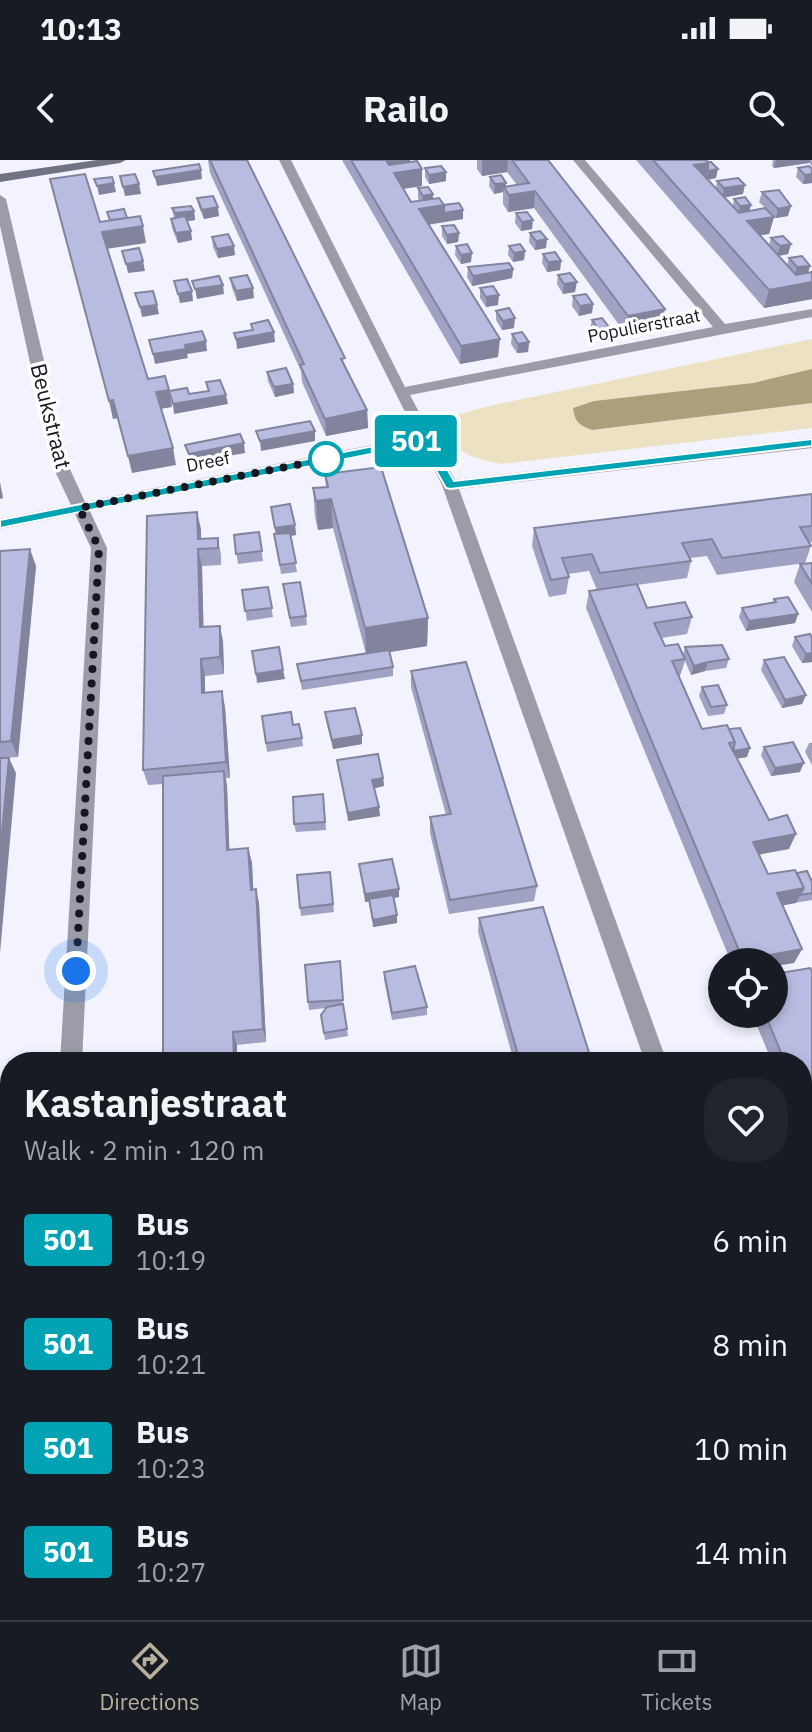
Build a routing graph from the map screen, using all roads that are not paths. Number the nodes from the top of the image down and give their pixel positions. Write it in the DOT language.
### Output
graph roads {
  1 [pos="120,160"];
  2 [pos="285,160"];
  3 [pos="579,160"];
  4 [pos="91,162"];
  5 [pos="0,178"];
  6 [pos="0,199"];
  7 [pos="812,313"];
  8 [pos="722,329"];
  9 [pos="403,392"];
  10 [pos="424,439"];
  11 [pos="811,444"];
  12 [pos="450,485"];
  13 [pos="79,508"];
  14 [pos="0,524"];
  15 [pos="72,1052"];
  16 [pos="652,1052"];
  1 -- 4 [label="street"];
  2 -- 9 [label="street"];
  3 -- 8 [label="street, Populierstraat"];
  4 -- 5 [label="street"];
  6 -- 13 [label="street, Beukstraat"];
  7 -- 8 [label="street"];
  8 -- 9 [label="street, Populierstraat"];
  9 -- 10 [label="street"];
  10 -- 12 [label="street"];
  10 -- 13 [label="street, Dreef"];
  11 -- 12 [label="street"];
  12 -- 16 [label="street"];
  13 -- 14 [label="street, Dreef"];
  13 -- 15 [label="street, Beukstraat"];
}
